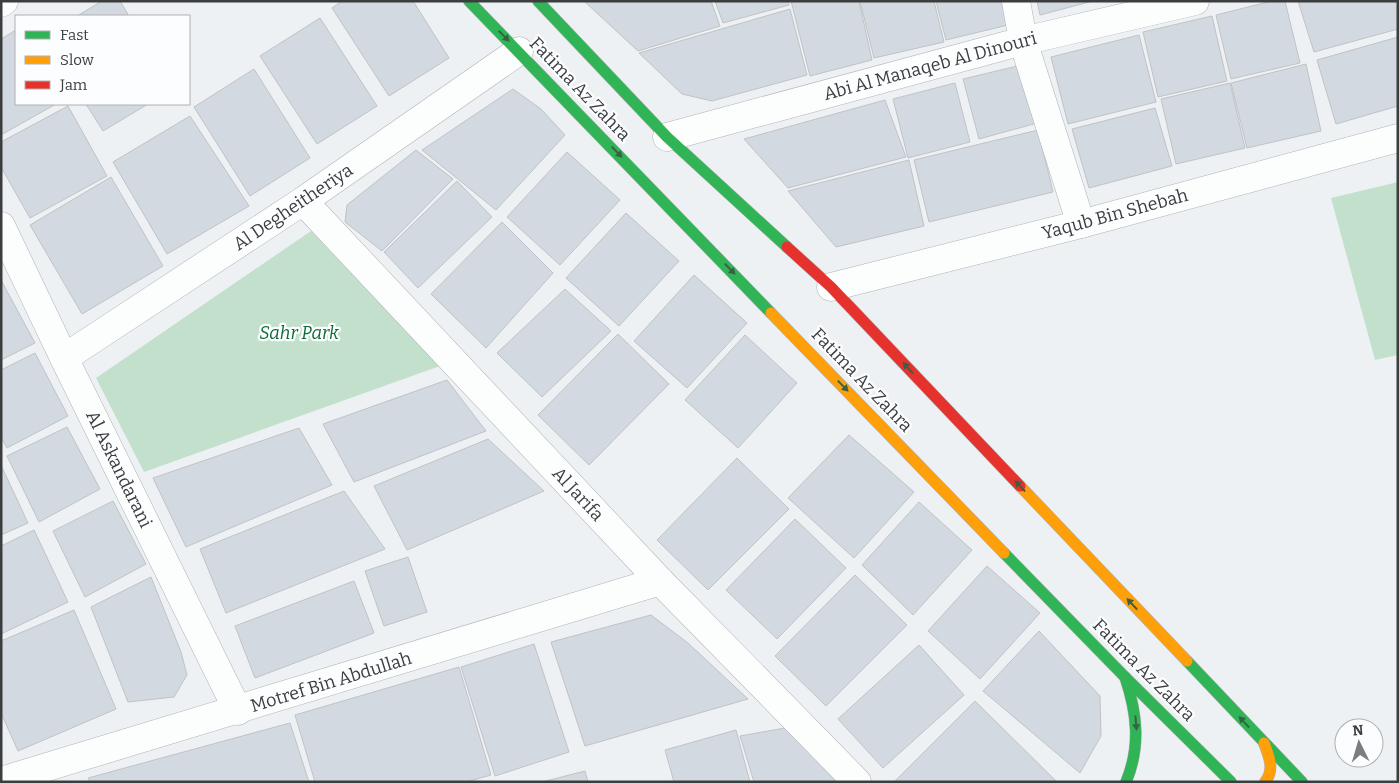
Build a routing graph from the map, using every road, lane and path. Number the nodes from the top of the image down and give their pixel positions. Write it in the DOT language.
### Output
graph roads {
  1 [pos="470,1"];
  2 [pos="538,1"];
  3 [pos="1016,1"];
  4 [pos="1195,1"];
  5 [pos="1023,41"];
  6 [pos="519,51"];
  7 [pos="667,137"];
  8 [pos="1398,138"];
  9 [pos="302,201"];
  10 [pos="1082,224"];
  11 [pos="1,226"];
  12 [pos="831,287"];
  13 [pos="64,358"];
  14 [pos="660,581"];
  15 [pos="1124,676"];
  16 [pos="238,710"];
  17 [pos="1264,743"];
  18 [pos="1227,778"];
  19 [pos="1,781"];
  20 [pos="857,782"];
  21 [pos="1126,782"];
  22 [pos="1238,782"];
  23 [pos="1265,782"];
  24 [pos="1302,782"];
  1 -- 6 [label="main road, Fatima Az Zahra, one-way"];
  2 -- 7 [label="main road"];
  3 -- 5 [label="street"];
  4 -- 5 [label="street, Abi Al Manaqeb Al Dinouri"];
  5 -- 7 [label="street, Abi Al Manaqeb Al Dinouri"];
  5 -- 10 [label="street"];
  6 -- 9 [label="street, Al Degheitheriya"];
  6 -- 15 [label="main road, Fatima Az Zahra, one-way"];
  7 -- 12 [label="main road"];
  8 -- 10 [label="street, Yaqub Bin Shebah"];
  9 -- 13 [label="street, Al Degheitheriya"];
  9 -- 14 [label="street, Al Jarifa"];
  10 -- 12 [label="street, Yaqub Bin Shebah"];
  11 -- 13 [label="street, Al Askandarani"];
  17 -- 12 [label="main road, one-way"];
  13 -- 16 [label="street, Al Askandarani"];
  14 -- 16 [label="street, Motref Bin Abdullah"];
  14 -- 20 [label="street, Al Jarifa"];
  15 -- 18 [label="main road, Fatima Az Zahra"];
  15 -- 21 [label="main road, one-way"];
  16 -- 19 [label="street, Motref Bin Abdullah"];
  17 -- 23 [label="main road"];
  17 -- 24 [label="main road"];
  18 -- 22 [label="main road, Fatima Az Zahra"];
}
